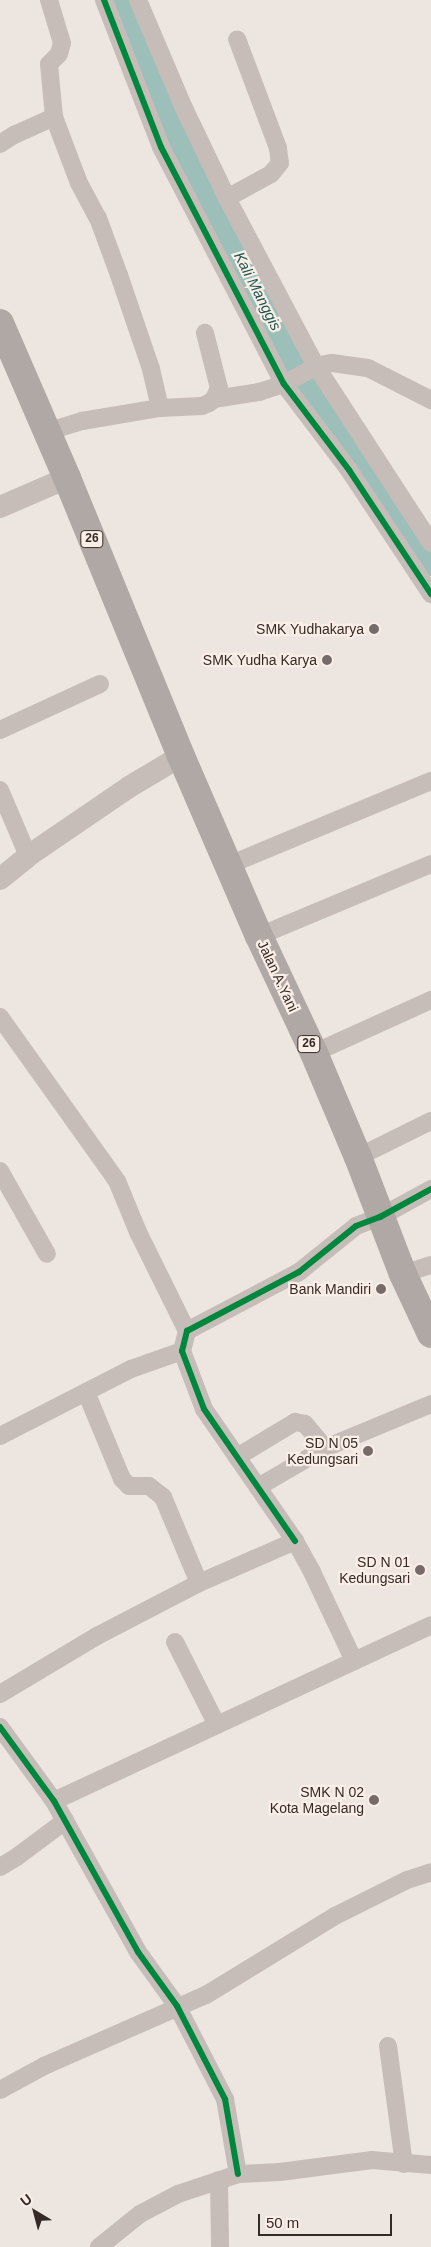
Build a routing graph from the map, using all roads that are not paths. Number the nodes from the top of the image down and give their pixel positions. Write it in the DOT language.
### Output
graph roads {
  1 [pos="49,0"];
  2 [pos="104,0"];
  3 [pos="138,0"];
  4 [pos="237,39"];
  5 [pos="54,117"];
  6 [pos="0,144"];
  7 [pos="227,198"];
  8 [pos="0,323"];
  9 [pos="205,333"];
  10 [pos="313,368"];
  11 [pos="286,383"];
  12 [pos="214,399"];
  13 [pos="431,400"];
  14 [pos="160,408"];
  15 [pos="46,432"];
  16 [pos="67,478"];
  17 [pos="0,507"];
  18 [pos="431,543"];
  19 [pos="431,594"];
  20 [pos="100,684"];
  21 [pos="0,730"];
  22 [pos="181,756"];
  23 [pos="431,781"];
  24 [pos="0,790"];
  25 [pos="28,856"];
  26 [pos="431,864"];
  27 [pos="229,865"];
  28 [pos="0,880"];
  29 [pos="259,936"];
  30 [pos="431,1000"];
  31 [pos="0,1017"];
  32 [pos="314,1053"];
  33 [pos="431,1121"];
  34 [pos="358,1157"];
  35 [pos="0,1171"];
  36 [pos="431,1189"];
  37 [pos="380,1217"];
  38 [pos="47,1254"];
  39 [pos="431,1265"];
  40 [pos="403,1274"];
  41 [pos="187,1331"];
  42 [pos="431,1334"];
  43 [pos="182,1351"];
  44 [pos="86,1392"];
  45 [pos="431,1404"];
  46 [pos="0,1436"];
  47 [pos="325,1448"];
  48 [pos="237,1457"];
  49 [pos="258,1487"];
  50 [pos="295,1541"];
  51 [pos="199,1583"];
  52 [pos="431,1624"];
  53 [pos="176,1642"];
  54 [pos="354,1661"];
  55 [pos="0,1694"];
  56 [pos="217,1725"];
  57 [pos="0,1727"];
  58 [pos="54,1801"];
  59 [pos="65,1821"];
  60 [pos="0,1867"];
  61 [pos="431,1872"];
  62 [pos="177,2006"];
  63 [pos="388,2046"];
  64 [pos="0,2090"];
  65 [pos="404,2164"];
  66 [pos="431,2165"];
  67 [pos="238,2174"];
  68 [pos="219,2180"];
  69 [pos="99,2247"];
  70 [pos="220,2247"];
  1 -- 5 [label="street"];
  2 -- 11 [label="street"];
  3 -- 7 [label="street"];
  4 -- 7 [label="street"];
  5 -- 6 [label="street"];
  5 -- 14 [label="street"];
  7 -- 10 [label="street"];
  8 -- 15 [label="highway, 26"];
  9 -- 12 [label="street"];
  10 -- 11 [label="street"];
  10 -- 13 [label="street"];
  10 -- 18 [label="street"];
  11 -- 12 [label="street"];
  11 -- 19 [label="street"];
  12 -- 14 [label="street"];
  14 -- 15 [label="street"];
  15 -- 16 [label="highway, 26"];
  16 -- 17 [label="street"];
  16 -- 22 [label="highway, 26"];
  20 -- 21 [label="street"];
  22 -- 25 [label="street"];
  22 -- 27 [label="highway, Jalan A.Yani / 26"];
  23 -- 27 [label="street"];
  24 -- 25 [label="street"];
  25 -- 28 [label="street"];
  26 -- 29 [label="street"];
  27 -- 29 [label="highway, Jalan A.Yani / 26"];
  29 -- 32 [label="highway, Jalan A.Yani / 26"];
  30 -- 32 [label="street"];
  31 -- 41 [label="street"];
  32 -- 34 [label="highway, Jalan A.Yani / 26"];
  33 -- 34 [label="street"];
  34 -- 37 [label="highway, Jalan A.Yani / 26"];
  35 -- 38 [label="street"];
  36 -- 37 [label="street"];
  37 -- 40 [label="highway, Jalan A.Yani / 26"];
  37 -- 41 [label="street"];
  39 -- 40 [label="street"];
  40 -- 42 [label="highway, Jalan A.Yani / 26"];
  41 -- 43 [label="street"];
  43 -- 44 [label="street"];
  43 -- 48 [label="street"];
  44 -- 46 [label="street"];
  44 -- 51 [label="street"];
  45 -- 47 [label="street"];
  47 -- 48 [label="street"];
  47 -- 49 [label="street"];
  48 -- 49 [label="street"];
  49 -- 50 [label="street"];
  50 -- 51 [label="street"];
  50 -- 54 [label="street"];
  51 -- 55 [label="street"];
  52 -- 54 [label="street"];
  53 -- 56 [label="street"];
  54 -- 56 [label="street"];
  56 -- 58 [label="street"];
  57 -- 58 [label="street"];
  58 -- 59 [label="street"];
  59 -- 60 [label="street"];
  59 -- 62 [label="street"];
  61 -- 62 [label="street"];
  62 -- 64 [label="street"];
  62 -- 67 [label="street"];
  63 -- 65 [label="street"];
  65 -- 66 [label="street"];
  65 -- 67 [label="street"];
  67 -- 68 [label="street"];
  68 -- 69 [label="street"];
  68 -- 70 [label="street"];
}
